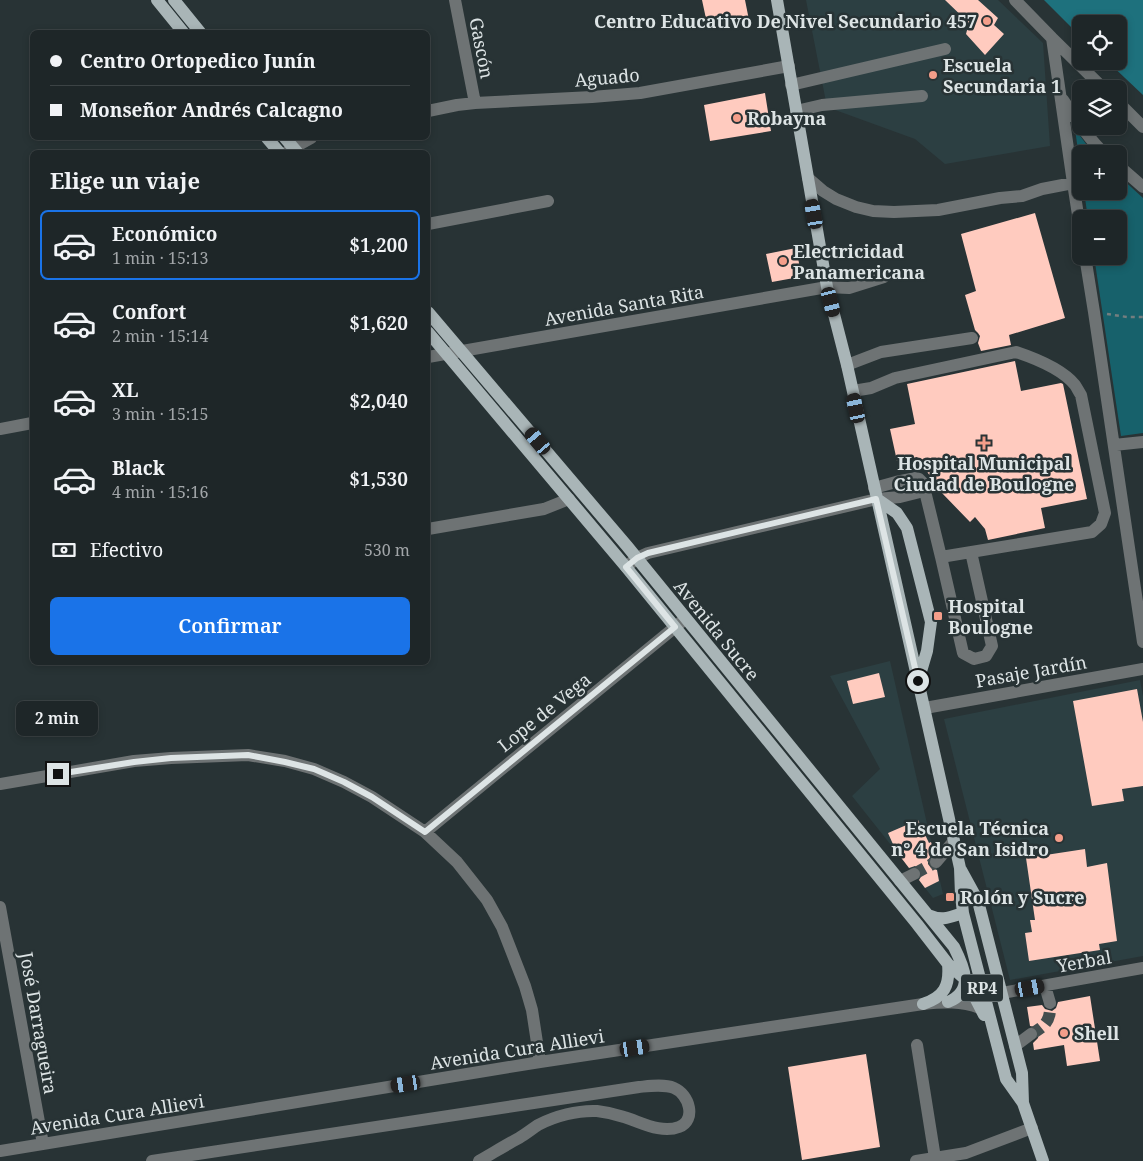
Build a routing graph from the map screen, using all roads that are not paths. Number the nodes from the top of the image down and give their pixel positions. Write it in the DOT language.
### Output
graph roads {
  1 [pos="157,0"];
  2 [pos="174,0"];
  3 [pos="455,0"];
  4 [pos="777,0"];
  5 [pos="1015,0"];
  6 [pos="181,30"];
  7 [pos="198,30"];
  8 [pos="1052,38"];
  9 [pos="945,49"];
  10 [pos="789,66"];
  11 [pos="1095,80"];
  12 [pos="791,85"];
  13 [pos="922,96"];
  14 [pos="1061,98"];
  15 [pos="475,103"];
  16 [pos="796,111"];
  17 [pos="1127,111"];
  18 [pos="430,112"];
  19 [pos="1143,127"];
  20 [pos="269,140"];
  21 [pos="308,140"];
  22 [pos="1096,145"];
  23 [pos="277,150"];
  24 [pos="294,150"];
  25 [pos="1127,173"];
  26 [pos="1072,176"];
  27 [pos="808,178"];
  28 [pos="1072,183"];
  29 [pos="1143,187"];
  30 [pos="548,201"];
  31 [pos="430,224"];
  32 [pos="1086,265"];
  33 [pos="884,277"];
  34 [pos="827,287"];
  35 [pos="430,314"];
  36 [pos="430,334"];
  37 [pos="972,338"];
  38 [pos="460,351"];
  39 [pos="446,354"];
  40 [pos="430,357"];
  41 [pos="847,365"];
  42 [pos="853,391"];
  43 [pos="30,423"];
  44 [pos="0,429"];
  45 [pos="1143,442"];
  46 [pos="1114,445"];
  47 [pos="924,491"];
  48 [pos="875,493"];
  49 [pos="569,499"];
  50 [pos="430,529"];
  51 [pos="971,552"];
  52 [pos="941,557"];
  53 [pos="637,558"];
  54 [pos="626,567"];
  55 [pos="1138,575"];
  56 [pos="685,619"];
  57 [pos="675,627"];
  58 [pos="1143,642"];
  59 [pos="1143,669"];
  60 [pos="918,681"];
  61 [pos="924,708"];
  62 [pos="0,784"];
  63 [pos="425,832"];
  64 [pos="954,841"];
  65 [pos="936,862"];
  66 [pos="960,868"];
  67 [pos="914,874"];
  68 [pos="900,881"];
  69 [pos="0,908"];
  70 [pos="963,913"];
  71 [pos="928,915"];
  72 [pos="948,964"];
  73 [pos="1143,968"];
  74 [pos="966,980"];
  75 [pos="1045,986"];
  76 [pos="1002,993"];
  77 [pos="948,1002"];
  78 [pos="1050,1003"];
  79 [pos="923,1004"];
  80 [pos="980,1008"];
  81 [pos="993,1031"];
  82 [pos="1031,1034"];
  83 [pos="918,1046"];
  84 [pos="1015,1046"];
  85 [pos="540,1062"];
  86 [pos="1023,1103"];
  87 [pos="1032,1128"];
  88 [pos="43,1144"];
  89 [pos="0,1151"];
  90 [pos="935,1158"];
  91 [pos="950,1158"];
  92 [pos="178,1159"];
  93 [pos="486,1159"];
  94 [pos="152,1161"];
  95 [pos="916,1161"];
  96 [pos="1043,1161"];
  1 -- 6 [label="main road"];
  2 -- 7 [label="main road"];
  3 -- 15 [label="street, Gascón"];
  4 -- 10 [label="main road, RP4"];
  5 -- 8 [label="street"];
  8 -- 11 [label="street"];
  8 -- 14 [label="street"];
  9 -- 12 [label="street"];
  10 -- 12 [label="main road, RP4"];
  10 -- 15 [label="street, Aguado"];
  12 -- 16 [label="main road, RP4"];
  13 -- 16 [label="street"];
  14 -- 22 [label="street"];
  14 -- 26 [label="street"];
  15 -- 18 [label="street, Aguado"];
  16 -- 27 [label="main road, RP4"];
  17 -- 19 [label="street"];
  20 -- 23 [label="main road"];
  21 -- 24 [label="street"];
  25 -- 29 [label="street"];
  27 -- 28 [label="street"];
  27 -- 34 [label="main road, RP4"];
  30 -- 31 [label="street"];
  32 -- 46 [label="street"];
  33 -- 34 [label="street, Avenida Santa Rita"];
  34 -- 38 [label="street, Avenida Santa Rita"];
  34 -- 41 [label="main road, RP4"];
  35 -- 38 [label="main road, Avenida Sucre"];
  36 -- 39 [label="main road, Avenida Sucre"];
  37 -- 41 [label="street"];
  38 -- 39 [label="street, Avenida Santa Rita"];
  38 -- 53 [label="main road, Avenida Sucre"];
  39 -- 40 [label="street, Avenida Santa Rita"];
  39 -- 49 [label="main road, Avenida Sucre"];
  41 -- 42 [label="main road, RP4"];
  42 -- 48 [label="main road, RP4"];
  42 -- 51 [label="street"];
  43 -- 44 [label="street"];
  45 -- 46 [label="street"];
  46 -- 55 [label="street"];
  47 -- 48 [label="street"];
  47 -- 48 [label="street"];
  47 -- 52 [label="street"];
  48 -- 53 [label="street"];
  48 -- 60 [label="main road, RP4"];
  48 -- 60 [label="main road"];
  49 -- 50 [label="street"];
  49 -- 54 [label="main road, Avenida Sucre"];
  51 -- 52 [label="street"];
  51 -- 52 [label="street"];
  53 -- 54 [label="street"];
  53 -- 56 [label="main road, Avenida Sucre"];
  54 -- 57 [label="main road, Avenida Sucre"];
  55 -- 58 [label="street"];
  56 -- 57 [label="street, Lope de Vega"];
  56 -- 68 [label="main road, Avenida Sucre"];
  57 -- 63 [label="street, Lope de Vega"];
  57 -- 72 [label="main road, Avenida Sucre"];
  59 -- 61 [label="street, Pasaje Jardín"];
  60 -- 61 [label="main road, RP4"];
  61 -- 64 [label="main road, RP4"];
  62 -- 63 [label="street"];
  63 -- 85 [label="street"];
  64 -- 65 [label="street"];
  64 -- 66 [label="main road, RP4"];
  66 -- 70 [label="main road, RP4"];
  66 -- 76 [label="main road, RP4"];
  67 -- 68 [label="street"];
  68 -- 71 [label="main road, Avenida Sucre"];
  69 -- 88 [label="street, José Darragueira"];
  70 -- 71 [label="main road"];
  70 -- 81 [label="main road, RP4"];
  71 -- 74 [label="main road, Avenida Sucre"];
  72 -- 74 [label="main road, Avenida Sucre"];
  72 -- 79 [label="main road"];
  73 -- 75 [label="street, Yerbal"];
  74 -- 77 [label="main road"];
  74 -- 80 [label="main road, Avenida Sucre"];
  75 -- 76 [label="street, Yerbal"];
  75 -- 78 [label="street"];
  76 -- 84 [label="main road, RP4"];
  77 -- 79 [label="street, Avenida Cura Allievi"];
  77 -- 80 [label="street, Avenida Cura Allievi"];
  79 -- 85 [label="street, Avenida Cura Allievi"];
  80 -- 81 [label="main road, Avenida Sucre"];
  81 -- 86 [label="main road, RP4"];
  82 -- 84 [label="street"];
  83 -- 90 [label="street"];
  84 -- 86 [label="main road, RP4"];
  85 -- 88 [label="street, Avenida Cura Allievi"];
  86 -- 87 [label="main road, RP4"];
  87 -- 91 [label="street"];
  87 -- 96 [label="main road, RP4"];
  88 -- 89 [label="street, Avenida Cura Allievi"];
  90 -- 91 [label="street"];
  90 -- 95 [label="street"];
  92 -- 93 [label="street"];
  92 -- 94 [label="street"];
}
